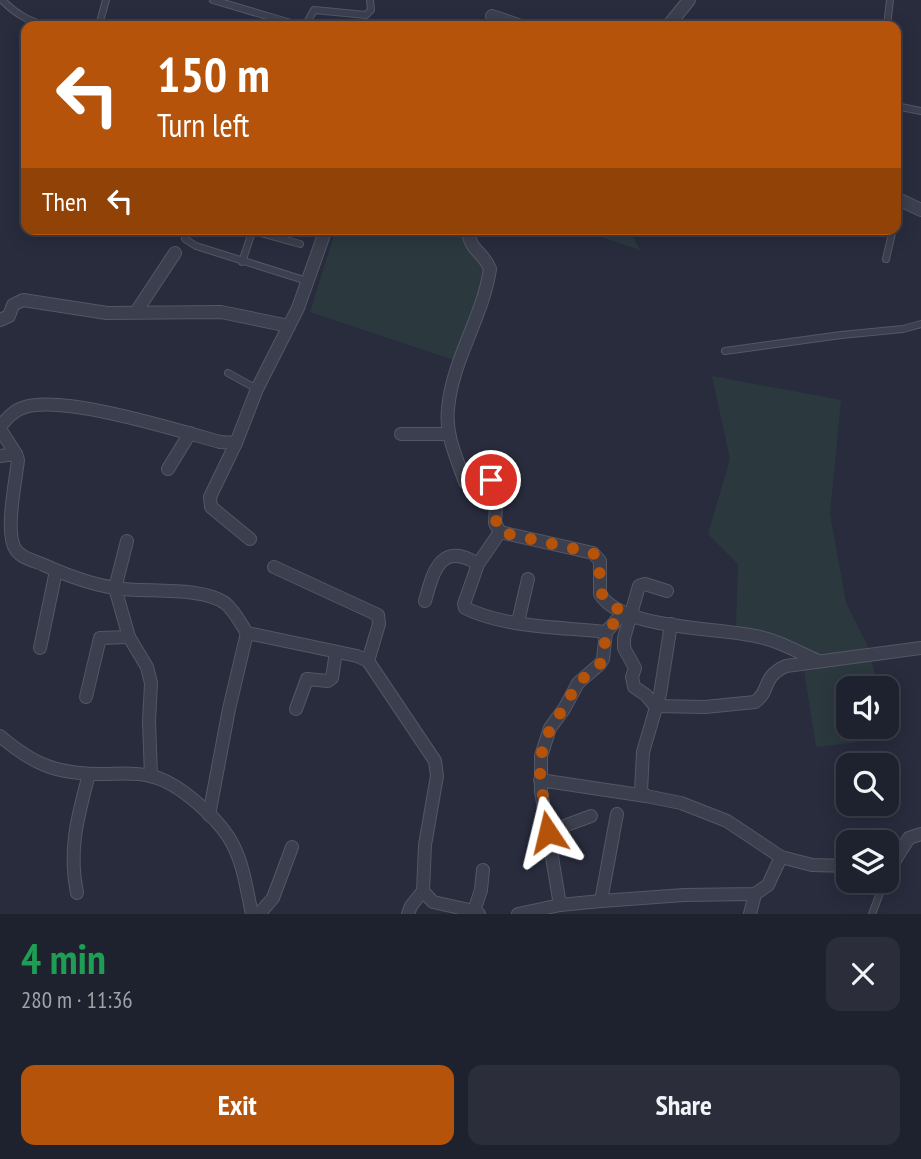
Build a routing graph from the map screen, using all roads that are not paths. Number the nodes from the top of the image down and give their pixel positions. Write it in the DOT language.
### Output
graph roads {
  1 [pos="1,0"];
  2 [pos="106,0"];
  3 [pos="216,0"];
  4 [pos="370,0"];
  5 [pos="689,0"];
  6 [pos="890,0"];
  7 [pos="492,16"];
  8 [pos="101,18"];
  9 [pos="28,21"];
  10 [pos="286,21"];
  11 [pos="306,21"];
  12 [pos="506,21"];
  13 [pos="672,21"];
  14 [pos="888,21"];
  15 [pos="901,107"];
  16 [pos="921,111"];
  17 [pos="901,201"];
  18 [pos="921,211"];
  19 [pos="185,235"];
  20 [pos="250,235"];
  21 [pos="268,235"];
  22 [pos="324,235"];
  23 [pos="469,235"];
  24 [pos="892,235"];
  25 [pos="300,244"];
  26 [pos="175,253"];
  27 [pos="886,259"];
  28 [pos="242,262"];
  29 [pos="307,281"];
  30 [pos="136,312"];
  31 [pos="0,320"];
  32 [pos="921,324"];
  33 [pos="289,327"];
  34 [pos="725,351"];
  35 [pos="228,373"];
  36 [pos="257,389"];
  37 [pos="0,428"];
  38 [pos="190,433"];
  39 [pos="401,434"];
  40 [pos="449,434"];
  41 [pos="236,443"];
  42 [pos="16,454"];
  43 [pos="0,456"];
  44 [pos="168,469"];
  45 [pos="500,532"];
  46 [pos="250,538"];
  47 [pos="127,541"];
  48 [pos="478,564"];
  49 [pos="274,567"];
  50 [pos="56,571"];
  51 [pos="528,579"];
  52 [pos="115,588"];
  53 [pos="667,591"];
  54 [pos="425,601"];
  55 [pos="627,614"];
  56 [pos="518,622"];
  57 [pos="671,624"];
  58 [pos="606,632"];
  59 [pos="247,633"];
  60 [pos="129,637"];
  61 [pos="40,648"];
  62 [pos="921,648"];
  63 [pos="335,652"];
  64 [pos="816,660"];
  65 [pos="368,661"];
  66 [pos="86,696"];
  67 [pos="655,706"];
  68 [pos="296,709"];
  69 [pos="0,736"];
  70 [pos="89,774"];
  71 [pos="151,776"];
  72 [pos="540,780"];
  73 [pos="646,796"];
  74 [pos="617,814"];
  75 [pos="209,815"];
  76 [pos="592,816"];
  77 [pos="548,832"];
  78 [pos="921,834"];
  79 [pos="292,847"];
  80 [pos="899,854"];
  81 [pos="781,857"];
  82 [pos="836,866"];
  83 [pos="483,870"];
  84 [pos="423,891"];
  85 [pos="77,893"];
  86 [pos="880,893"];
  87 [pos="755,894"];
  88 [pos="601,901"];
  89 [pos="559,905"];
  90 [pos="477,912"];
  91 [pos="252,914"];
  92 [pos="260,914"];
  93 [pos="408,914"];
  94 [pos="518,914"];
  95 [pos="750,914"];
  96 [pos="872,914"];
  1 -- 9 [label="lane"];
  2 -- 8 [label="lane"];
  3 -- 10 [label="lane"];
  4 -- 11 [label="lane"];
  5 -- 13 [label="street"];
  6 -- 14 [label="lane"];
  7 -- 12 [label="street"];
  15 -- 16 [label="lane"];
  17 -- 18 [label="street"];
  19 -- 28 [label="lane"];
  20 -- 28 [label="lane"];
  21 -- 25 [label="lane"];
  22 -- 29 [label="street"];
  23 -- 40 [label="street"];
  24 -- 27 [label="lane"];
  26 -- 30 [label="street"];
  28 -- 29 [label="lane"];
  29 -- 33 [label="street"];
  30 -- 31 [label="street"];
  30 -- 33 [label="street"];
  32 -- 34 [label="lane"];
  33 -- 36 [label="street"];
  35 -- 36 [label="lane"];
  36 -- 41 [label="street"];
  37 -- 38 [label="street"];
  37 -- 42 [label="street"];
  38 -- 41 [label="street"];
  38 -- 44 [label="street"];
  39 -- 40 [label="street"];
  40 -- 45 [label="street"];
  41 -- 46 [label="street"];
  42 -- 43 [label="street"];
  42 -- 50 [label="street"];
  45 -- 48 [label="street"];
  45 -- 55 [label="street"];
  47 -- 52 [label="street"];
  48 -- 54 [label="street"];
  48 -- 56 [label="street"];
  49 -- 65 [label="street"];
  50 -- 52 [label="street"];
  50 -- 61 [label="street"];
  51 -- 56 [label="street"];
  52 -- 59 [label="street"];
  52 -- 60 [label="street"];
  53 -- 55 [label="street"];
  55 -- 57 [label="street"];
  55 -- 58 [label="street"];
  55 -- 67 [label="street"];
  56 -- 58 [label="street"];
  57 -- 64 [label="street"];
  57 -- 67 [label="street"];
  58 -- 72 [label="street"];
  59 -- 63 [label="street"];
  59 -- 75 [label="street"];
  60 -- 66 [label="street"];
  60 -- 71 [label="street"];
  62 -- 64 [label="street"];
  63 -- 65 [label="street"];
  63 -- 68 [label="street"];
  64 -- 67 [label="street"];
  65 -- 84 [label="street"];
  67 -- 73 [label="street"];
  69 -- 70 [label="street"];
  70 -- 71 [label="street"];
  70 -- 85 [label="street"];
  71 -- 75 [label="street"];
  72 -- 73 [label="street"];
  72 -- 77 [label="street"];
  73 -- 81 [label="street"];
  74 -- 88 [label="street"];
  75 -- 91 [label="street"];
  76 -- 77 [label="street"];
  77 -- 89 [label="street"];
  78 -- 80 [label="street"];
  79 -- 92 [label="street"];
  81 -- 82 [label="street"];
  81 -- 87 [label="street"];
  83 -- 90 [label="street"];
  84 -- 90 [label="street"];
  84 -- 93 [label="street"];
  86 -- 96 [label="lane"];
  87 -- 88 [label="street"];
  87 -- 95 [label="street"];
  88 -- 89 [label="street"];
  89 -- 94 [label="street"];
}
